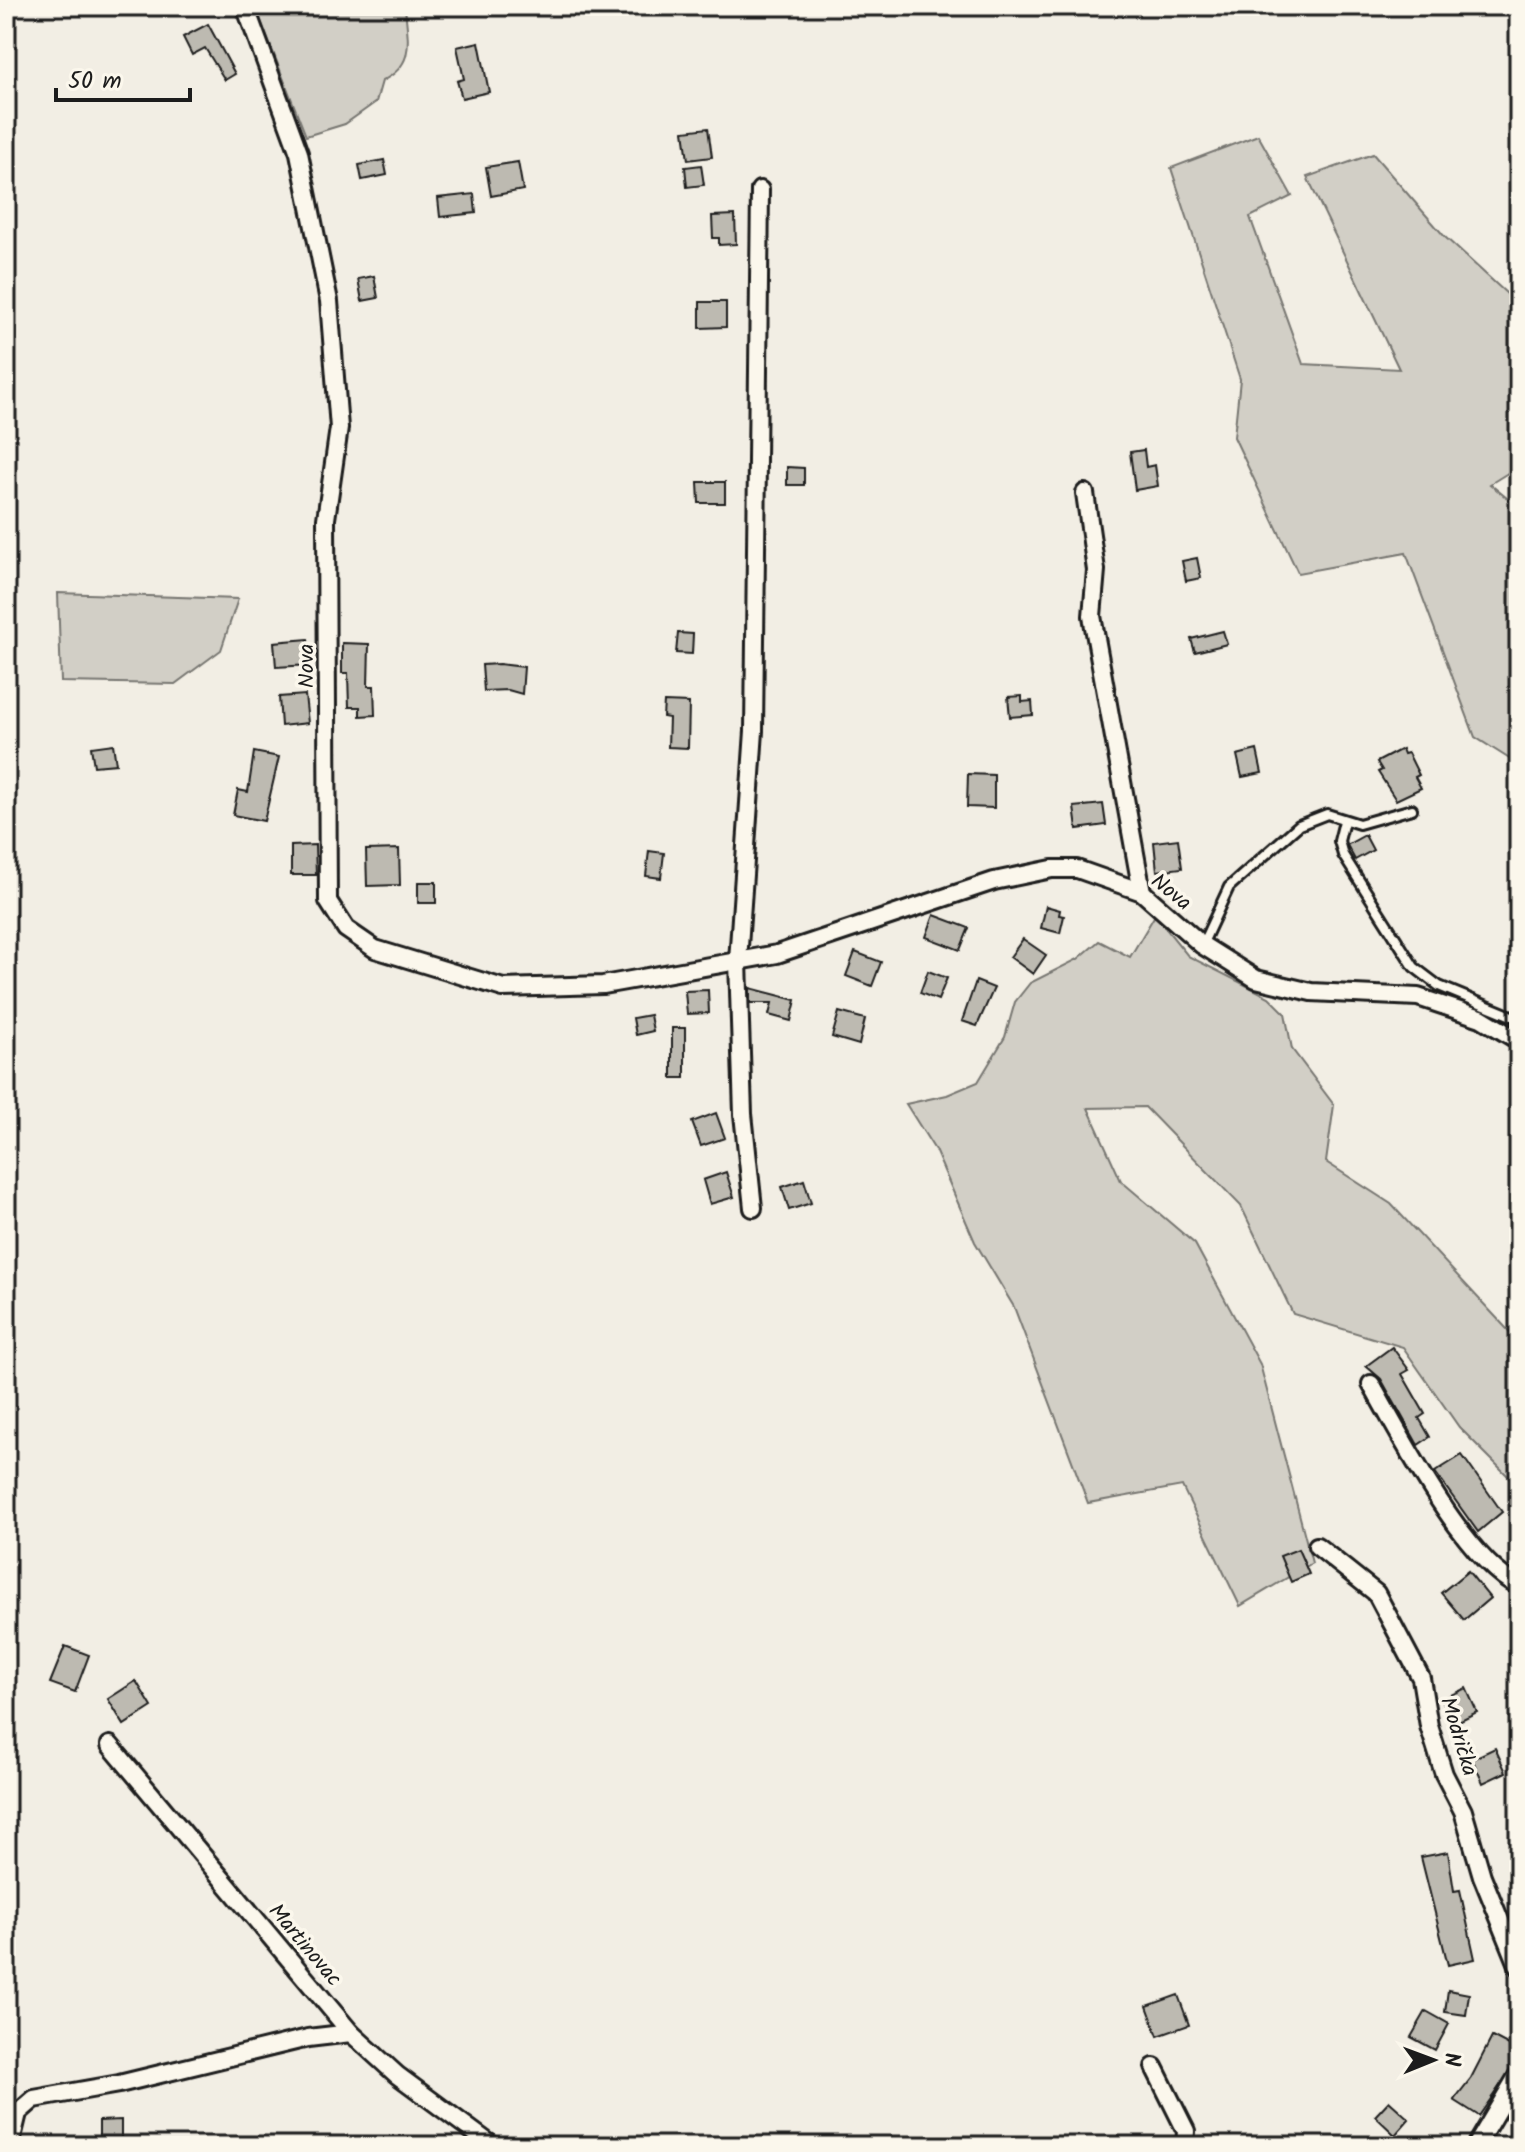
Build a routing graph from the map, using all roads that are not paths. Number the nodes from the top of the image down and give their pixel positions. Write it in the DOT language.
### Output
graph roads {
  1 [pos="245,6"];
  2 [pos="760,190"];
  3 [pos="1085,493"];
  4 [pos="1412,809"];
  5 [pos="1344,821"];
  6 [pos="1142,892"];
  7 [pos="1202,945"];
  8 [pos="738,961"];
  9 [pos="1519,1019"];
  10 [pos="1519,1041"];
  11 [pos="753,1208"];
  12 [pos="1371,1384"];
  13 [pos="1317,1546"];
  14 [pos="1519,1586"];
  15 [pos="110,1745"];
  16 [pos="1519,1967"];
  17 [pos="351,2033"];
  18 [pos="1154,2067"];
  19 [pos="1519,2073"];
  20 [pos="10,2146"];
  21 [pos="493,2146"];
  22 [pos="1185,2146"];
  23 [pos="1476,2146"];
  1 -- 8 [label="street, Nova"];
  2 -- 8 [label="street"];
  3 -- 6 [label="street"];
  4 -- 5 [label="lane"];
  5 -- 7 [label="lane"];
  5 -- 9 [label="lane"];
  6 -- 7 [label="street, Nova"];
  6 -- 8 [label="street, Nova"];
  7 -- 10 [label="street, Nova"];
  8 -- 11 [label="street"];
  12 -- 14 [label="street"];
  13 -- 16 [label="street, Modrička"];
  15 -- 17 [label="street, Martinovac"];
  17 -- 20 [label="street"];
  17 -- 21 [label="street, Martinovac"];
  18 -- 22 [label="street"];
  19 -- 23 [label="street"];
}
